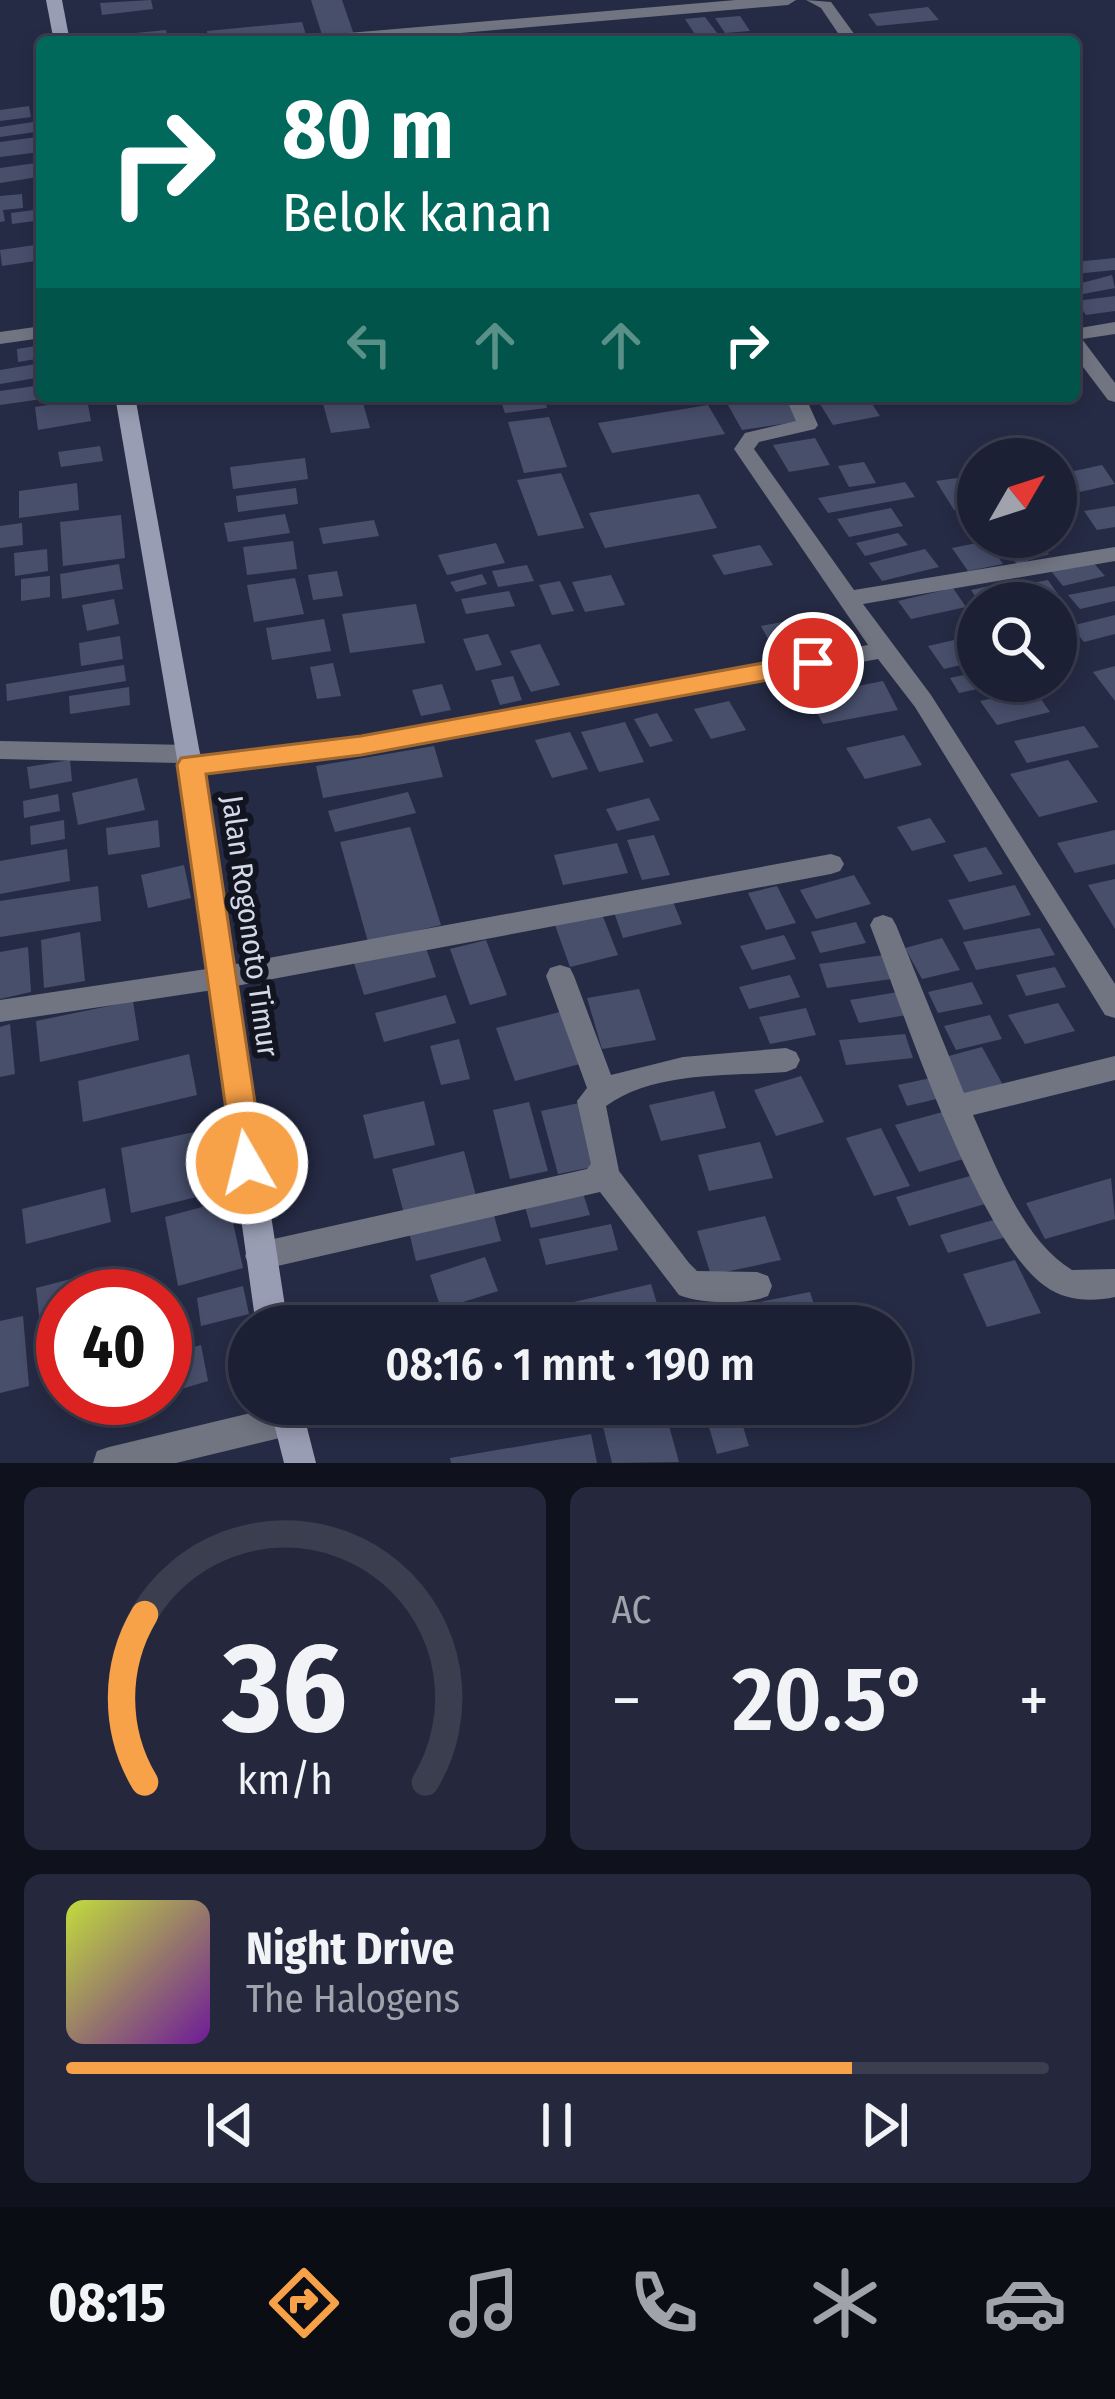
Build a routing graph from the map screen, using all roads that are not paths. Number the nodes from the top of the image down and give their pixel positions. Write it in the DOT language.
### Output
graph roads {
  1 [pos="54,0"];
  2 [pos="788,0"];
  3 [pos="814,0"];
  4 [pos="582,17"];
  5 [pos="61,36"];
  6 [pos="369,36"];
  7 [pos="592,36"];
  8 [pos="848,36"];
  9 [pos="1115,328"];
  10 [pos="36,333"];
  11 [pos="1080,337"];
  12 [pos="0,338"];
  13 [pos="1080,347"];
  14 [pos="1115,396"];
  15 [pos="126,402"];
  16 [pos="798,402"];
  17 [pos="1111,561"];
  18 [pos="846,599"];
  19 [pos="884,650"];
  20 [pos="0,750"];
  21 [pos="190,760"];
  22 [pos="831,864"];
  23 [pos="883,925"];
  24 [pos="1107,974"];
  25 [pos="560,976"];
  26 [pos="220,978"];
  27 [pos="1115,1006"];
  28 [pos="0,1011"];
  29 [pos="786,1060"];
  30 [pos="1115,1068"];
  31 [pos="602,1090"];
  32 [pos="958,1106"];
  33 [pos="604,1175"];
  34 [pos="260,1256"];
  35 [pos="1115,1283"];
  36 [pos="757,1286"];
  37 [pos="268,1305"];
  38 [pos="241,1425"];
  39 [pos="289,1425"];
  40 [pos="109,1463"];
  41 [pos="299,1463"];
  1 -- 5 [label="street"];
  2 -- 4 [label="street"];
  3 -- 8 [label="street"];
  4 -- 6 [label="street"];
  4 -- 7 [label="street"];
  9 -- 11 [label="street"];
  10 -- 12 [label="street"];
  13 -- 14 [label="street"];
  15 -- 21 [label="street, Jalan Rogonoto Timur"];
  16 -- 18 [label="street"];
  17 -- 18 [label="street"];
  18 -- 19 [label="street"];
  19 -- 21 [label="street"];
  19 -- 24 [label="street"];
  20 -- 21 [label="street"];
  21 -- 26 [label="street, Jalan Rogonoto Timur"];
  22 -- 26 [label="street"];
  23 -- 32 [label="street"];
  24 -- 27 [label="street"];
  25 -- 31 [label="street"];
  26 -- 28 [label="street"];
  26 -- 34 [label="street, Jalan Rogonoto Timur"];
  29 -- 31 [label="street"];
  30 -- 32 [label="street"];
  31 -- 33 [label="street"];
  32 -- 35 [label="street"];
  33 -- 34 [label="street"];
  33 -- 36 [label="street"];
  34 -- 37 [label="street, Jalan Rogonoto Timur"];
  38 -- 40 [label="street"];
  39 -- 41 [label="street"];
}
